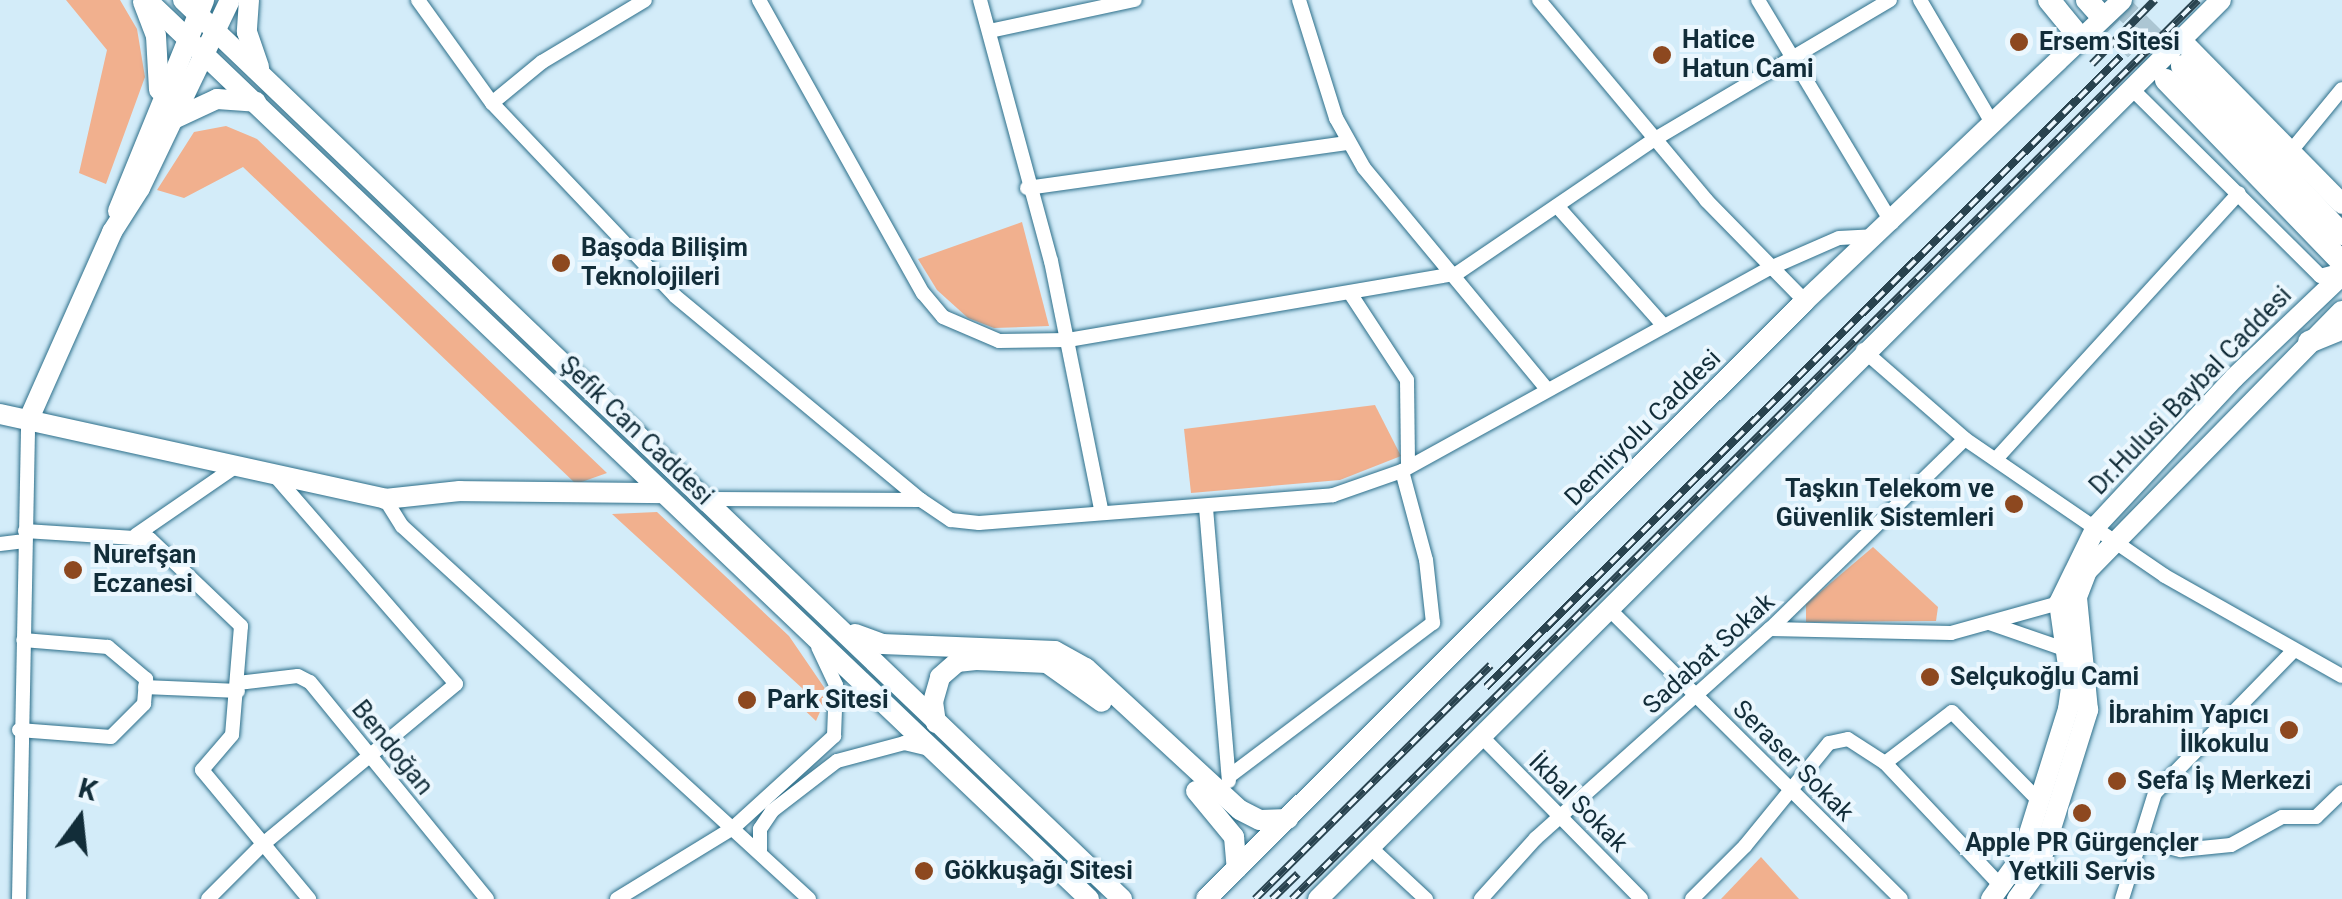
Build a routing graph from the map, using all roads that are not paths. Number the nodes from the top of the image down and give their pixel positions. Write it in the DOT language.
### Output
graph roads {
  1 [pos="145,0"];
  2 [pos="230,0"];
  3 [pos="249,0"];
  4 [pos="418,0"];
  5 [pos="645,0"];
  6 [pos="758,0"];
  7 [pos="980,0"];
  8 [pos="1135,0"];
  9 [pos="1299,0"];
  10 [pos="1540,0"];
  11 [pos="1758,0"];
  12 [pos="1890,0"];
  13 [pos="1920,0"];
  14 [pos="2049,0"];
  15 [pos="2122,0"];
  16 [pos="2221,0"];
  17 [pos="195,5"];
  18 [pos="215,31"];
  19 [pos="990,31"];
  20 [pos="187,37"];
  21 [pos="2081,39"];
  22 [pos="2182,40"];
  23 [pos="1793,52"];
  24 [pos="204,54"];
  25 [pos="265,78"];
  26 [pos="2132,88"];
  27 [pos="2342,89"];
  28 [pos="256,102"];
  29 [pos="492,103"];
  30 [pos="163,117"];
  31 [pos="1991,121"];
  32 [pos="1654,139"];
  33 [pos="1349,144"];
  34 [pos="2291,151"];
  35 [pos="1027,188"];
  36 [pos="2239,193"];
  37 [pos="2342,204"];
  38 [pos="1556,206"];
  39 [pos="1884,229"];
  40 [pos="2342,234"];
  41 [pos="2342,262"];
  42 [pos="1768,269"];
  43 [pos="2342,273"];
  44 [pos="1456,274"];
  45 [pos="1350,293"];
  46 [pos="1805,301"];
  47 [pos="2342,310"];
  48 [pos="1664,326"];
  49 [pos="2342,328"];
  50 [pos="1068,340"];
  51 [pos="2309,342"];
  52 [pos="1864,350"];
  53 [pos="1547,389"];
  54 [pos="0,414"];
  55 [pos="28,422"];
  56 [pos="1965,439"];
  57 [pos="1996,459"];
  58 [pos="234,467"];
  59 [pos="1405,468"];
  60 [pos="274,475"];
  61 [pos="662,493"];
  62 [pos="385,499"];
  63 [pos="709,499"];
  64 [pos="921,500"];
  65 [pos="1206,508"];
  66 [pos="1101,510"];
  67 [pos="2097,524"];
  68 [pos="25,536"];
  69 [pos="136,536"];
  70 [pos="2116,538"];
  71 [pos="0,544"];
  72 [pos="2059,603"];
  73 [pos="1612,612"];
  74 [pos="803,620"];
  75 [pos="1988,623"];
  76 [pos="840,625"];
  77 [pos="1770,630"];
  78 [pos="22,640"];
  79 [pos="2067,650"];
  80 [pos="2292,651"];
  81 [pos="2342,676"];
  82 [pos="145,687"];
  83 [pos="238,688"];
  84 [pos="1696,696"];
  85 [pos="936,723"];
  86 [pos="19,730"];
  87 [pos="1484,739"];
  88 [pos="936,751"];
  89 [pos="368,756"];
  90 [pos="1886,763"];
  91 [pos="1231,776"];
  92 [pos="1788,788"];
  93 [pos="2342,792"];
  94 [pos="1223,798"];
  95 [pos="2041,803"];
  96 [pos="754,810"];
  97 [pos="1561,817"];
  98 [pos="1288,819"];
  99 [pos="734,828"];
  100 [pos="2144,841"];
  101 [pos="262,844"];
  102 [pos="1372,849"];
  103 [pos="760,853"];
  104 [pos="1237,869"];
  105 [pos="2003,894"];
  106 [pos="19,899"];
  107 [pos="208,899"];
  108 [pos="309,899"];
  109 [pos="486,899"];
  110 [pos="618,899"];
  111 [pos="809,899"];
  112 [pos="1089,899"];
  113 [pos="1122,899"];
  114 [pos="1206,899"];
  115 [pos="1318,899"];
  116 [pos="1426,899"];
  117 [pos="1481,899"];
  118 [pos="1641,899"];
  119 [pos="1692,899"];
  120 [pos="1901,899"];
  121 [pos="2122,899"];
  1 -- 20 [label="main road, Şefik Can Caddesi"];
  1 -- 30 [label="main road"];
  2 -- 18 [label="main road"];
  3 -- 25 [label="main road"];
  4 -- 29 [label="street"];
  5 -- 29 [label="street"];
  6 -- 50 [label="street"];
  7 -- 19 [label="street"];
  8 -- 19 [label="street"];
  9 -- 33 [label="street"];
  10 -- 32 [label="street"];
  11 -- 23 [label="street"];
  12 -- 23 [label="street"];
  13 -- 31 [label="street"];
  14 -- 21 [label="main road"];
  15 -- 21 [label="main road, Demiryolu Caddesi"];
  16 -- 22 [label="main road"];
  17 -- 18 [label="main road, Şefik Can Caddesi"];
  17 -- 20 [label="main road"];
  18 -- 24 [label="main road"];
  18 -- 25 [label="main road, Şefik Can Caddesi"];
  19 -- 35 [label="street"];
  20 -- 24 [label="main road, Şefik Can Caddesi"];
  20 -- 30 [label="main road"];
  21 -- 31 [label="main road, Demiryolu Caddesi"];
  22 -- 26 [label="main road"];
  22 -- 34 [label="main road"];
  23 -- 32 [label="street"];
  23 -- 39 [label="street"];
  24 -- 28 [label="main road, Şefik Can Caddesi"];
  24 -- 30 [label="main road"];
  25 -- 63 [label="main road, Şefik Can Caddesi"];
  26 -- 36 [label="street"];
  26 -- 52 [label="main road"];
  27 -- 34 [label="street"];
  28 -- 30 [label="main road"];
  28 -- 61 [label="main road, Şefik Can Caddesi"];
  29 -- 64 [label="street"];
  30 -- 55 [label="main road"];
  31 -- 39 [label="main road, Demiryolu Caddesi"];
  32 -- 38 [label="street"];
  32 -- 42 [label="street"];
  33 -- 35 [label="street"];
  33 -- 44 [label="street"];
  34 -- 37 [label="main road"];
  35 -- 50 [label="street"];
  36 -- 43 [label="street"];
  36 -- 57 [label="street"];
  38 -- 44 [label="street"];
  38 -- 48 [label="street"];
  39 -- 42 [label="street"];
  39 -- 46 [label="main road, Demiryolu Caddesi"];
  40 -- 41 [label="main road"];
  42 -- 46 [label="street"];
  42 -- 48 [label="street"];
  43 -- 67 [label="main road, Dr.Hulusi Baybal Caddesi"];
  44 -- 45 [label="street"];
  44 -- 53 [label="street"];
  45 -- 50 [label="street"];
  45 -- 59 [label="street"];
  46 -- 98 [label="main road, Demiryolu Caddesi"];
  47 -- 51 [label="main road, Dr.Hulusi Baybal Caddesi"];
  48 -- 53 [label="street"];
  49 -- 51 [label="main road"];
  50 -- 66 [label="street"];
  51 -- 70 [label="main road, Dr.Hulusi Baybal Caddesi"];
  52 -- 56 [label="street"];
  52 -- 73 [label="main road"];
  53 -- 59 [label="street"];
  54 -- 55 [label="main road"];
  55 -- 58 [label="main road"];
  55 -- 68 [label="street"];
  56 -- 57 [label="street"];
  56 -- 77 [label="street, Sadabat Sokak"];
  57 -- 67 [label="street"];
  58 -- 60 [label="main road"];
  58 -- 69 [label="street"];
  59 -- 65 [label="street"];
  59 -- 91 [label="street"];
  60 -- 62 [label="main road"];
  60 -- 89 [label="street"];
  61 -- 62 [label="main road"];
  61 -- 74 [label="main road, Şefik Can Caddesi"];
  62 -- 99 [label="street"];
  63 -- 64 [label="street"];
  63 -- 76 [label="main road, Şefik Can Caddesi"];
  64 -- 66 [label="street"];
  65 -- 66 [label="street"];
  65 -- 91 [label="street"];
  67 -- 70 [label="street"];
  67 -- 72 [label="main road, Dr.Hulusi Baybal Caddesi"];
  68 -- 69 [label="street"];
  68 -- 71 [label="street"];
  68 -- 78 [label="street"];
  69 -- 83 [label="street"];
  70 -- 80 [label="street"];
  70 -- 105 [label="main road, Dr.Hulusi Baybal Caddesi"];
  72 -- 75 [label="street"];
  72 -- 79 [label="main road"];
  73 -- 84 [label="street, Seraser Sokak"];
  73 -- 87 [label="main road"];
  74 -- 88 [label="main road, Şefik Can Caddesi"];
  74 -- 96 [label="street"];
  75 -- 77 [label="street"];
  75 -- 79 [label="street"];
  76 -- 85 [label="main road, Şefik Can Caddesi"];
  76 -- 94 [label="main road"];
  77 -- 84 [label="street, Sadabat Sokak"];
  78 -- 82 [label="street"];
  78 -- 86 [label="street"];
  79 -- 95 [label="main road"];
  80 -- 81 [label="street"];
  80 -- 100 [label="street"];
  82 -- 83 [label="street"];
  82 -- 86 [label="street"];
  83 -- 89 [label="street, Bendoğan"];
  83 -- 101 [label="street"];
  84 -- 92 [label="street, Seraser Sokak"];
  84 -- 97 [label="street, Sadabat Sokak"];
  85 -- 104 [label="main road"];
  85 -- 113 [label="main road, Şefik Can Caddesi"];
  86 -- 106 [label="street"];
  87 -- 97 [label="street, İkbal Sokak"];
  87 -- 102 [label="main road"];
  88 -- 103 [label="street"];
  88 -- 112 [label="main road, Şefik Can Caddesi"];
  89 -- 101 [label="street"];
  89 -- 109 [label="street, Bendoğan"];
  90 -- 92 [label="street"];
  90 -- 95 [label="street"];
  90 -- 105 [label="street"];
  91 -- 94 [label="street"];
  92 -- 119 [label="street"];
  92 -- 120 [label="street, Seraser Sokak"];
  93 -- 100 [label="street"];
  94 -- 98 [label="main road"];
  95 -- 105 [label="main road"];
  96 -- 99 [label="street"];
  96 -- 103 [label="street"];
  97 -- 117 [label="street, Sadabat Sokak"];
  97 -- 118 [label="street, İkbal Sokak"];
  98 -- 104 [label="main road, Demiryolu Caddesi"];
  99 -- 103 [label="street"];
  99 -- 110 [label="street"];
  100 -- 121 [label="street"];
  101 -- 107 [label="street"];
  101 -- 108 [label="street"];
  102 -- 115 [label="main road"];
  102 -- 116 [label="street"];
  103 -- 111 [label="street"];
  104 -- 114 [label="main road, Demiryolu Caddesi"];
}
